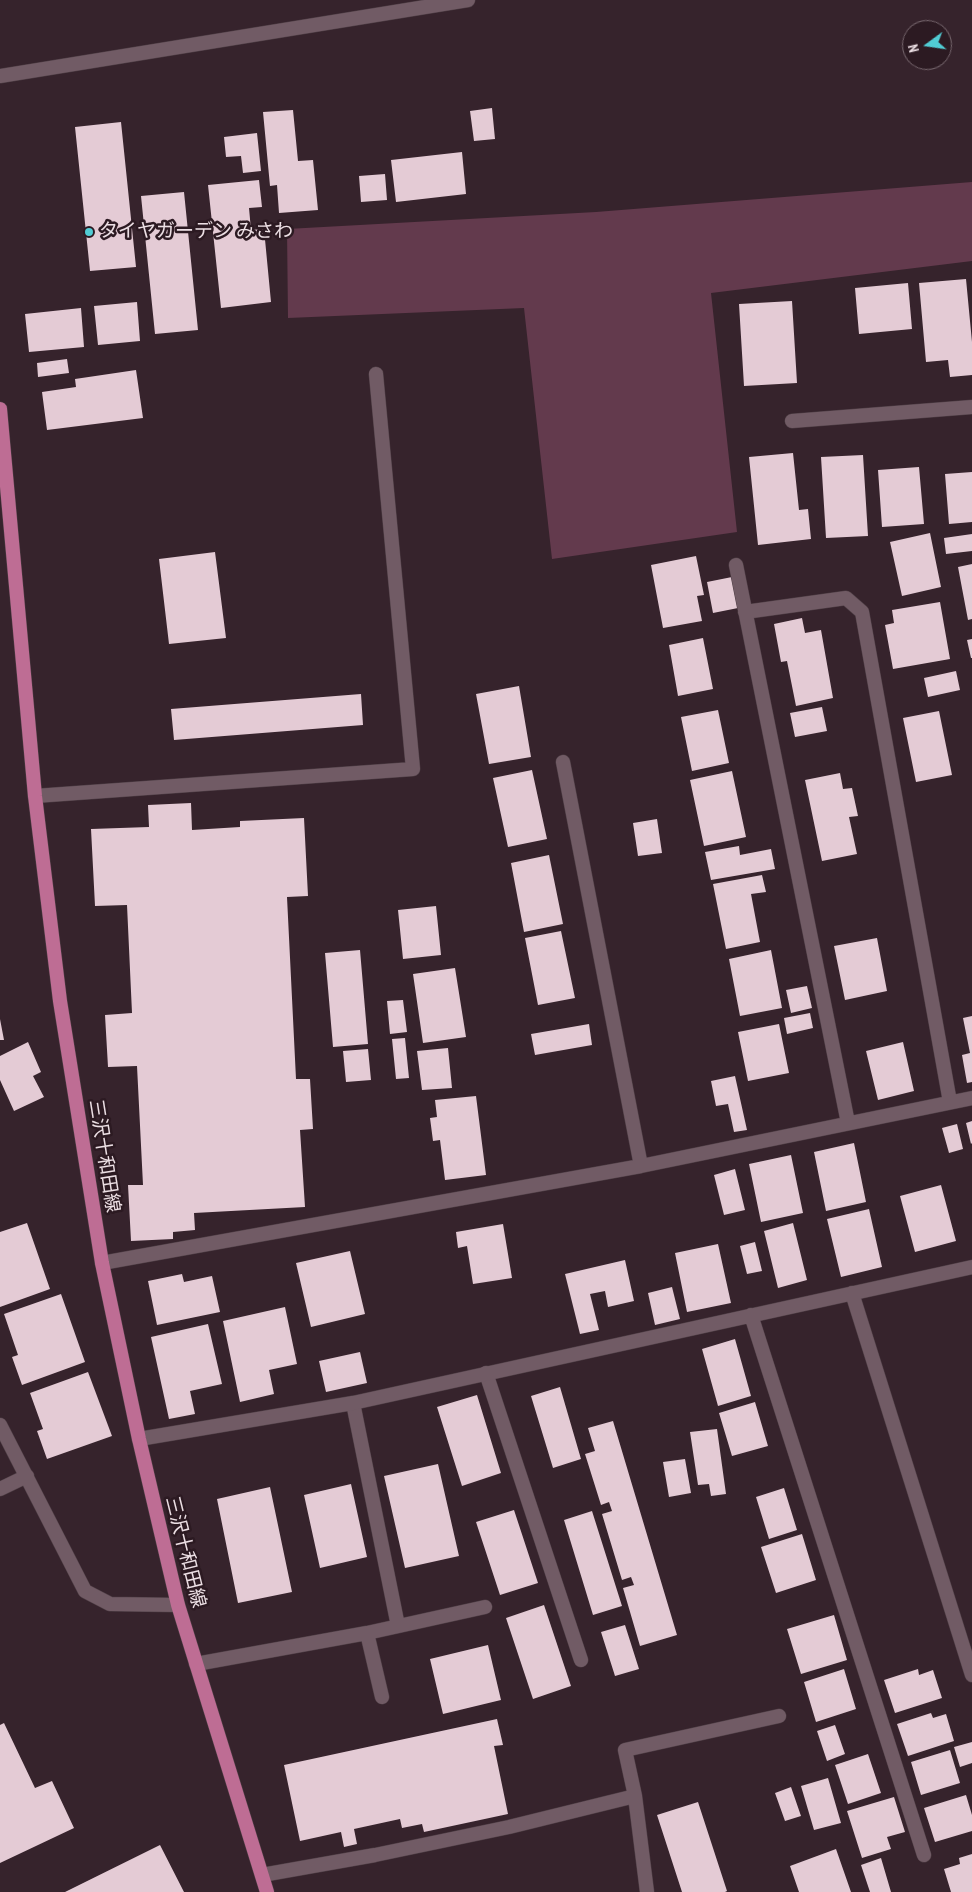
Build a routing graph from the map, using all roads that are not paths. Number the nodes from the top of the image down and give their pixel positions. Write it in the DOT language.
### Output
graph roads {
  1 [pos="468,0"];
  2 [pos="0,76"];
  3 [pos="376,374"];
  4 [pos="972,407"];
  5 [pos="0,409"];
  6 [pos="792,421"];
  7 [pos="736,565"];
  8 [pos="745,612"];
  9 [pos="563,762"];
  10 [pos="35,796"];
  11 [pos="972,1098"];
  12 [pos="950,1102"];
  13 [pos="848,1123"];
  14 [pos="641,1166"];
  15 [pos="102,1262"];
  16 [pos="972,1267"];
  17 [pos="852,1293"];
  18 [pos="752,1315"];
  19 [pos="486,1373"];
  20 [pos="353,1403"];
  21 [pos="0,1425"];
  22 [pos="139,1439"];
  23 [pos="27,1476"];
  24 [pos="0,1489"];
  25 [pos="178,1605"];
  26 [pos="485,1607"];
  27 [pos="398,1626"];
  28 [pos="367,1633"];
  29 [pos="581,1660"];
  30 [pos="196,1664"];
  31 [pos="972,1675"];
  32 [pos="382,1697"];
  33 [pos="779,1716"];
  34 [pos="635,1796"];
  35 [pos="924,1855"];
  36 [pos="262,1875"];
  37 [pos="268,1892"];
  38 [pos="647,1892"];
  1 -- 2 [label="street"];
  3 -- 10 [label="street"];
  4 -- 6 [label="street"];
  5 -- 10 [label="main road, 三沢十和田線"];
  7 -- 8 [label="street"];
  8 -- 12 [label="street"];
  8 -- 13 [label="street"];
  9 -- 14 [label="street"];
  10 -- 15 [label="main road, 三沢十和田線"];
  11 -- 12 [label="street"];
  12 -- 13 [label="street"];
  13 -- 14 [label="street"];
  14 -- 15 [label="street"];
  15 -- 22 [label="main road, 三沢十和田線"];
  16 -- 17 [label="street"];
  17 -- 18 [label="street"];
  17 -- 31 [label="street"];
  18 -- 19 [label="street"];
  18 -- 35 [label="street"];
  19 -- 20 [label="street"];
  19 -- 29 [label="street"];
  20 -- 22 [label="street"];
  20 -- 27 [label="street"];
  21 -- 23 [label="street"];
  22 -- 25 [label="main road, 三沢十和田線"];
  23 -- 24 [label="street"];
  23 -- 25 [label="street"];
  25 -- 30 [label="main road, 三沢十和田線"];
  26 -- 27 [label="street"];
  27 -- 28 [label="street"];
  28 -- 30 [label="street"];
  28 -- 32 [label="street"];
  30 -- 36 [label="main road, 三沢十和田線"];
  33 -- 34 [label="street"];
  34 -- 36 [label="street"];
  34 -- 38 [label="street"];
  36 -- 37 [label="main road, 三沢十和田線"];
}
